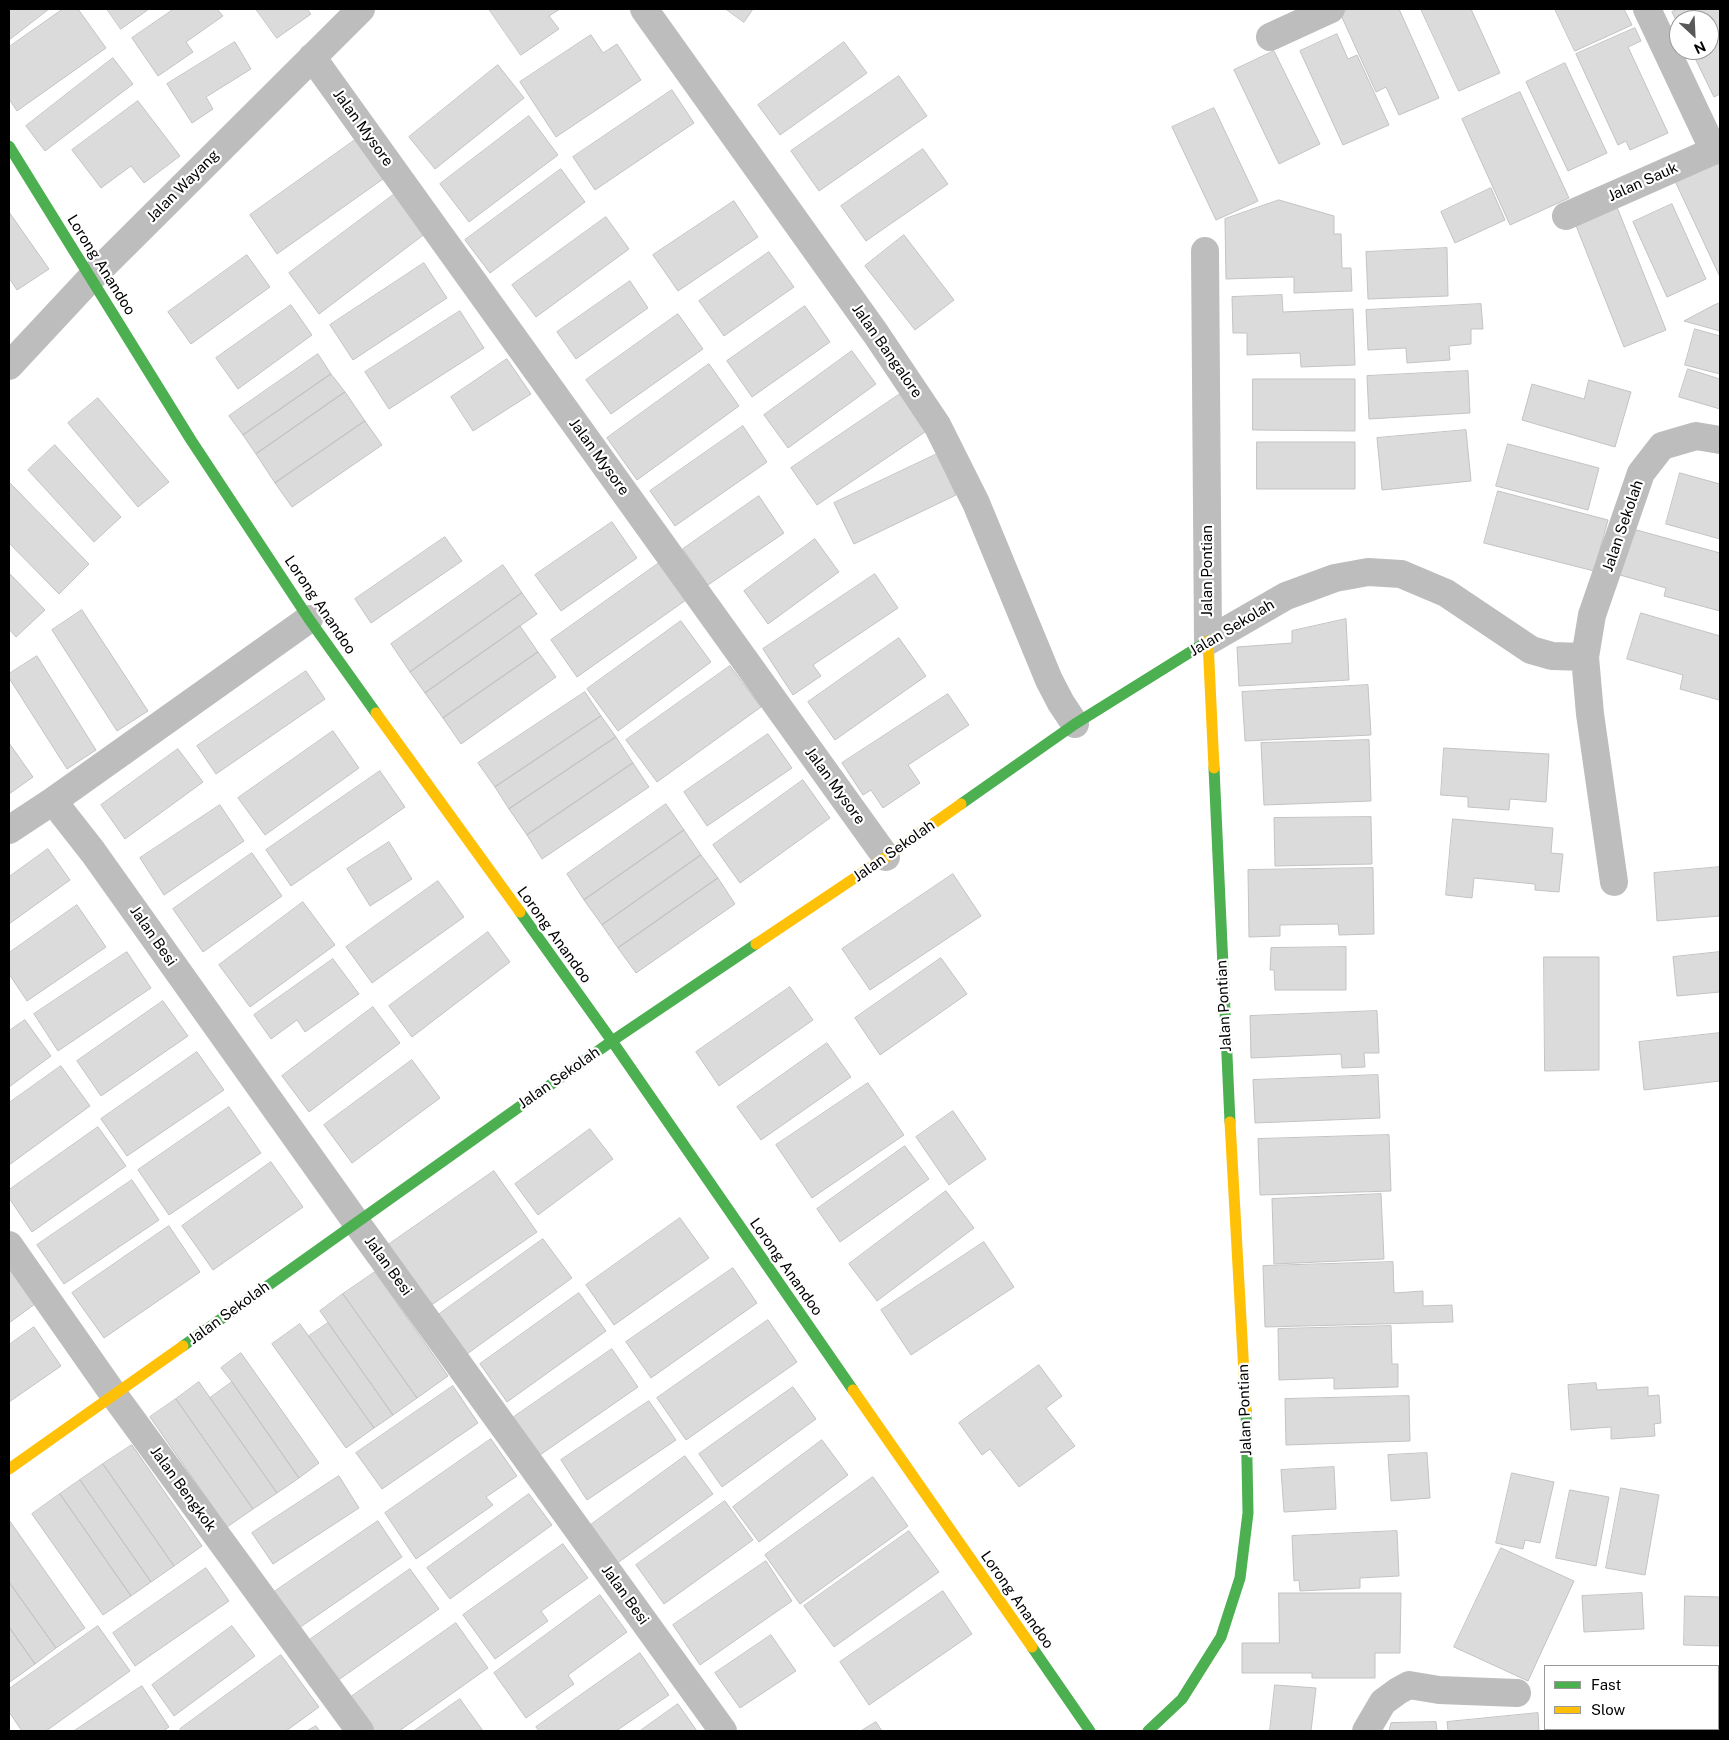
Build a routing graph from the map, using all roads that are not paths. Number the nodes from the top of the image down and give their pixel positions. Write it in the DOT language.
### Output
graph roads {
  1 [pos="361,9"];
  2 [pos="644,9"];
  3 [pos="1331,9"];
  4 [pos="1647,9"];
  5 [pos="1270,37"];
  6 [pos="312,57"];
  7 [pos="1717,150"];
  8 [pos="14,164"];
  9 [pos="1566,216"];
  10 [pos="1205,250"];
  11 [pos="91,278"];
  12 [pos="9,366"];
  13 [pos="1720,440"];
  14 [pos="309,619"];
  15 [pos="1208,641"];
  16 [pos="1585,657"];
  17 [pos="1075,724"];
  18 [pos="53,801"];
  19 [pos="9,830"];
  20 [pos="886,857"];
  21 [pos="1614,882"];
  22 [pos="612,1041"];
  23 [pos="356,1222"];
  24 [pos="9,1245"];
  25 [pos="114,1395"];
  26 [pos="9,1469"];
  27 [pos="1517,1693"];
  28 [pos="360,1731"];
  29 [pos="723,1731"];
  30 [pos="1090,1731"];
  31 [pos="1148,1731"];
  32 [pos="1366,1731"];
  1 -- 6 [label="street, Jalan Wayang"];
  2 -- 17 [label="street, Jalan Bangalore"];
  3 -- 5 [label="street"];
  4 -- 7 [label="street"];
  6 -- 11 [label="street, Jalan Wayang"];
  6 -- 20 [label="street, Jalan Mysore"];
  7 -- 9 [label="street, Jalan Sauk"];
  8 -- 11 [label="street, Lorong Anandoo"];
  10 -- 15 [label="street, Jalan Pontian"];
  11 -- 12 [label="street, Jalan Wayang"];
  11 -- 14 [label="street, Lorong Anandoo"];
  13 -- 16 [label="street, Jalan Sekolah"];
  14 -- 18 [label="street"];
  14 -- 22 [label="street, Lorong Anandoo"];
  15 -- 16 [label="street, Jalan Sekolah"];
  15 -- 17 [label="street, Jalan Sekolah"];
  15 -- 31 [label="street, Jalan Pontian"];
  16 -- 21 [label="street"];
  17 -- 20 [label="street, Jalan Sekolah"];
  18 -- 19 [label="street"];
  18 -- 23 [label="street, Jalan Besi"];
  20 -- 22 [label="street, Jalan Sekolah"];
  22 -- 23 [label="street, Jalan Sekolah"];
  22 -- 30 [label="street, Lorong Anandoo"];
  23 -- 25 [label="street, Jalan Sekolah"];
  23 -- 29 [label="street, Jalan Besi"];
  24 -- 25 [label="street, Jalan Bengkok"];
  25 -- 26 [label="street, Jalan Sekolah"];
  25 -- 28 [label="street, Jalan Bengkok"];
  27 -- 32 [label="street"];
}
